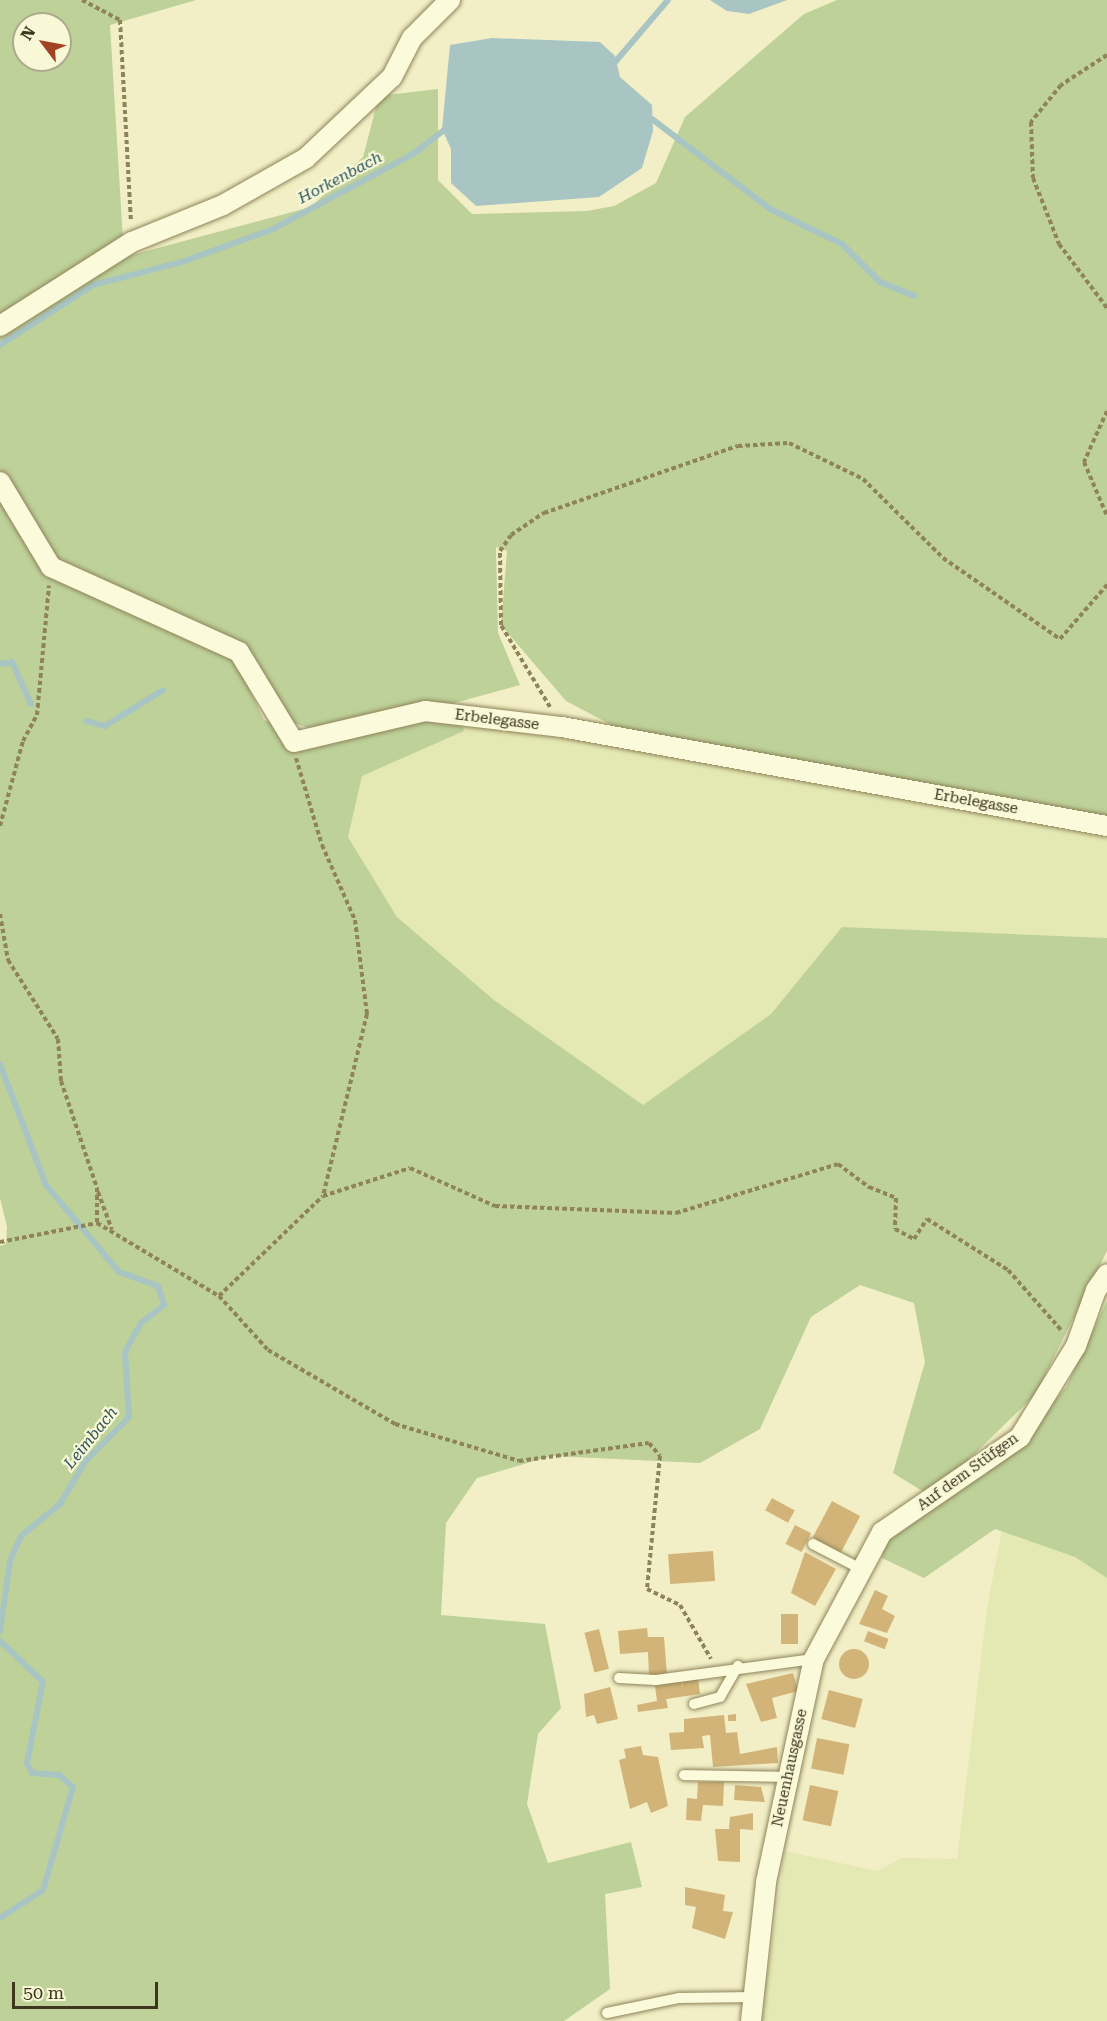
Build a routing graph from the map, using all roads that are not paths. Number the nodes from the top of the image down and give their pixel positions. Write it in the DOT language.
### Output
graph roads {
  1 [pos="450,0"];
  2 [pos="0,326"];
  3 [pos="0,482"];
  4 [pos="1107,826"];
  5 [pos="1107,1274"];
  6 [pos="882,1532"];
  7 [pos="813,1544"];
  8 [pos="863,1570"];
  9 [pos="814,1659"];
  10 [pos="738,1666"];
  11 [pos="619,1678"];
  12 [pos="694,1704"];
  13 [pos="684,1775"];
  14 [pos="788,1777"];
  15 [pos="754,1997"];
  16 [pos="607,2013"];
  17 [pos="751,2021"];
  1 -- 2 [label="street"];
  3 -- 4 [label="street, Erbelegasse"];
  5 -- 6 [label="street, Auf dem Stüfgen"];
  6 -- 8 [label="street, Neuenhausgasse"];
  7 -- 8 [label="lane"];
  8 -- 9 [label="street, Neuenhausgasse"];
  9 -- 10 [label="lane"];
  9 -- 14 [label="street, Neuenhausgasse"];
  10 -- 11 [label="lane"];
  10 -- 12 [label="lane"];
  13 -- 14 [label="lane"];
  14 -- 15 [label="street, Neuenhausgasse"];
  15 -- 16 [label="lane"];
  15 -- 17 [label="street, Neuenhausgasse"];
}
